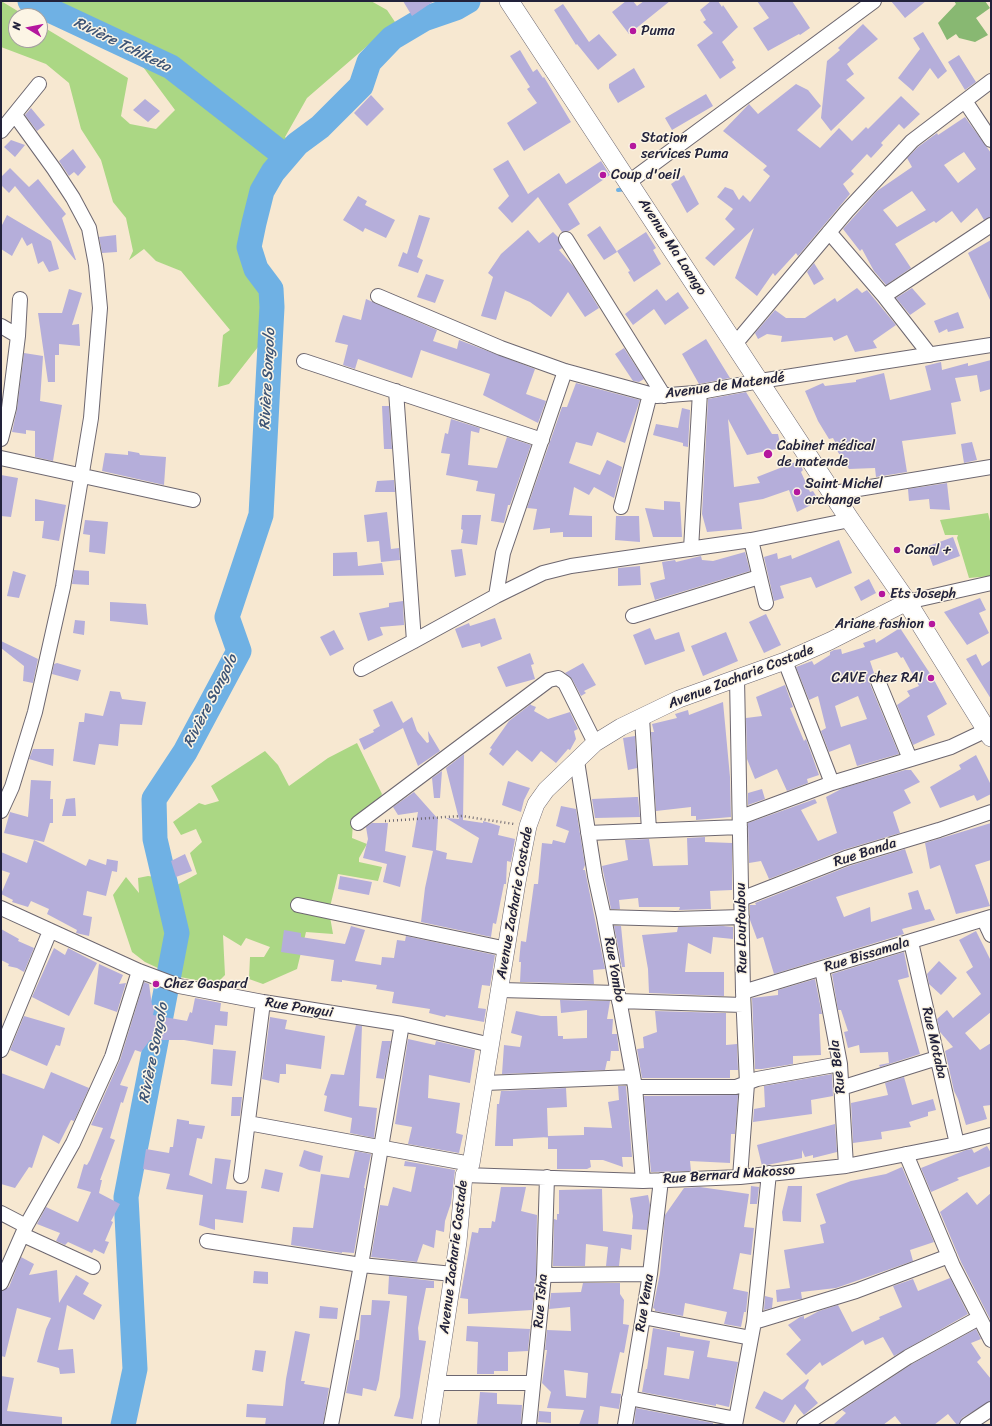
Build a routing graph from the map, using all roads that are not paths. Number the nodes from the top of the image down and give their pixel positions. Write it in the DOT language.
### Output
graph roads {
  1 [pos="509,1"];
  2 [pos="874,1"];
  3 [pos="991,81"];
  4 [pos="39,84"];
  5 [pos="965,101"];
  6 [pos="15,116"];
  7 [pos="1,131"];
  8 [pos="991,140"];
  9 [pos="629,182"];
  10 [pos="991,225"];
  11 [pos="829,232"];
  12 [pos="566,239"];
  13 [pos="378,296"];
  14 [pos="884,296"];
  15 [pos="20,299"];
  16 [pos="1,326"];
  17 [pos="18,336"];
  18 [pos="735,344"];
  19 [pos="991,345"];
  20 [pos="930,355"];
  21 [pos="304,361"];
  22 [pos="565,371"];
  23 [pos="760,381"];
  24 [pos="396,391"];
  25 [pos="700,392"];
  26 [pos="657,395"];
  27 [pos="1,439"];
  28 [pos="542,440"];
  29 [pos="1,458"];
  30 [pos="991,467"];
  31 [pos="81,475"];
  32 [pos="834,493"];
  33 [pos="193,500"];
  34 [pos="621,507"];
  35 [pos="850,520"];
  36 [pos="750,540"];
  37 [pos="691,549"];
  38 [pos="760,577"];
  39 [pos="991,583"];
  40 [pos="496,596"];
  41 [pos="907,602"];
  42 [pos="766,603"];
  43 [pos="633,616"];
  44 [pos="414,641"];
  45 [pos="785,661"];
  46 [pos="360,669"];
  47 [pos="737,678"];
  48 [pos="878,681"];
  49 [pos="642,718"];
  50 [pos="989,731"];
  51 [pos="595,743"];
  52 [pos="910,759"];
  53 [pos="577,761"];
  54 [pos="832,783"];
  55 [pos="1,812"];
  56 [pos="991,812"];
  57 [pos="740,822"];
  58 [pos="358,823"];
  59 [pos="649,830"];
  60 [pos="588,833"];
  61 [pos="741,899"];
  62 [pos="298,905"];
  63 [pos="1,908"];
  64 [pos="604,917"];
  65 [pos="742,918"];
  66 [pos="987,919"];
  67 [pos="50,931"];
  68 [pos="991,935"];
  69 [pos="911,942"];
  70 [pos="507,949"];
  71 [pos="822,969"];
  72 [pos="139,971"];
  73 [pos="500,990"];
  74 [pos="618,997"];
  75 [pos="743,998"];
  76 [pos="263,1002"];
  77 [pos="402,1024"];
  78 [pos="491,1045"];
  79 [pos="1,1050"];
  80 [pos="938,1058"];
  81 [pos="840,1064"];
  82 [pos="634,1082"];
  83 [pos="485,1083"];
  84 [pos="747,1084"];
  85 [pos="841,1088"];
  86 [pos="248,1123"];
  87 [pos="991,1135"];
  88 [pos="957,1144"];
  89 [pos="380,1148"];
  90 [pos="906,1154"];
  91 [pos="846,1166"];
  92 [pos="467,1169"];
  93 [pos="769,1173"];
  94 [pos="241,1176"];
  95 [pos="547,1177"];
  96 [pos="740,1177"];
  97 [pos="661,1180"];
  98 [pos="644,1181"];
  99 [pos="1,1213"];
  100 [pos="25,1230"];
  101 [pos="207,1241"];
  102 [pos="949,1256"];
  103 [pos="361,1264"];
  104 [pos="93,1267"];
  105 [pos="453,1274"];
  106 [pos="650,1274"];
  107 [pos="544,1275"];
  108 [pos="1,1283"];
  109 [pos="643,1317"];
  110 [pos="979,1318"];
  111 [pos="754,1322"];
  112 [pos="751,1338"];
  113 [pos="991,1340"];
  114 [pos="436,1383"];
  115 [pos="533,1383"];
  116 [pos="630,1398"];
  117 [pos="991,1409"];
  118 [pos="735,1422"];
  119 [pos="331,1425"];
  120 [pos="430,1425"];
  121 [pos="529,1425"];
  122 [pos="625,1425"];
  123 [pos="804,1425"];
  124 [pos="967,1425"];
  1 -- 9 [label="main road, Avenue Ma Loango"];
  2 -- 9 [label="street"];
  3 -- 5 [label="street"];
  4 -- 6 [label="street"];
  5 -- 8 [label="street"];
  5 -- 11 [label="street"];
  6 -- 7 [label="street"];
  6 -- 31 [label="street"];
  9 -- 18 [label="main road, Avenue Ma Loango"];
  10 -- 14 [label="street"];
  11 -- 14 [label="street"];
  11 -- 18 [label="street"];
  12 -- 26 [label="street"];
  13 -- 22 [label="street, Avenue de Matendé"];
  14 -- 20 [label="street"];
  15 -- 17 [label="street"];
  16 -- 17 [label="street"];
  17 -- 27 [label="street"];
  18 -- 23 [label="main road, Avenue Ma Loango"];
  19 -- 20 [label="street, Avenue de Matendé"];
  20 -- 23 [label="street, Avenue de Matendé"];
  21 -- 24 [label="street"];
  22 -- 26 [label="street, Avenue de Matendé"];
  22 -- 28 [label="street"];
  23 -- 25 [label="street, Avenue de Matendé"];
  23 -- 32 [label="main road, Avenue Ma Loango"];
  24 -- 28 [label="street"];
  24 -- 44 [label="street"];
  25 -- 26 [label="street, Avenue de Matendé"];
  25 -- 37 [label="street"];
  26 -- 34 [label="street"];
  28 -- 40 [label="street"];
  29 -- 31 [label="street"];
  30 -- 32 [label="street"];
  31 -- 33 [label="street"];
  31 -- 55 [label="street"];
  32 -- 35 [label="main road, Avenue Ma Loango"];
  35 -- 36 [label="street"];
  35 -- 41 [label="main road, Avenue Ma Loango"];
  36 -- 37 [label="street"];
  36 -- 38 [label="street"];
  37 -- 40 [label="street"];
  38 -- 42 [label="street"];
  38 -- 43 [label="street"];
  39 -- 41 [label="street"];
  40 -- 44 [label="street"];
  41 -- 45 [label="street, Avenue Zacharie Costade"];
  41 -- 50 [label="main road, Avenue Ma Loango"];
  44 -- 46 [label="street"];
  45 -- 47 [label="street, Avenue Zacharie Costade"];
  45 -- 54 [label="street"];
  47 -- 49 [label="street, Avenue Zacharie Costade"];
  47 -- 57 [label="street, Rue Loufoubou"];
  48 -- 52 [label="street"];
  49 -- 51 [label="street, Avenue Zacharie Costade"];
  49 -- 59 [label="street"];
  50 -- 52 [label="street"];
  51 -- 53 [label="street, Avenue Zacharie Costade"];
  51 -- 58 [label="street"];
  52 -- 54 [label="street"];
  53 -- 60 [label="street, Rue Yombo"];
  53 -- 70 [label="street, Avenue Zacharie Costade"];
  54 -- 57 [label="street"];
  56 -- 61 [label="street, Rue Banda"];
  57 -- 59 [label="street"];
  57 -- 61 [label="street, Rue Loufoubou"];
  59 -- 60 [label="street"];
  60 -- 64 [label="street, Rue Yombo"];
  61 -- 65 [label="street, Rue Loufoubou"];
  62 -- 70 [label="street"];
  63 -- 67 [label="street, Rue Pangui"];
  64 -- 65 [label="street"];
  64 -- 74 [label="street, Rue Yombo"];
  65 -- 75 [label="street, Rue Loufoubou"];
  66 -- 68 [label="street"];
  66 -- 69 [label="street, Rue Bissamala"];
  67 -- 72 [label="street, Rue Pangui"];
  67 -- 79 [label="street"];
  69 -- 71 [label="street, Rue Bissamala"];
  69 -- 80 [label="street, Rue Motaba"];
  70 -- 73 [label="street, Avenue Zacharie Costade"];
  71 -- 75 [label="street, Rue Bissamala"];
  71 -- 81 [label="street, Rue Bela"];
  72 -- 76 [label="street, Rue Pangui"];
  72 -- 100 [label="street"];
  73 -- 74 [label="street, Rue Bissamala"];
  73 -- 78 [label="street, Avenue Zacharie Costade"];
  74 -- 75 [label="street, Rue Bissamala"];
  74 -- 82 [label="street, Rue Yombo"];
  75 -- 84 [label="street, Rue Loufoubou"];
  76 -- 77 [label="street, Rue Pangui"];
  76 -- 86 [label="street"];
  77 -- 78 [label="street, Rue Pangui"];
  77 -- 89 [label="street"];
  78 -- 83 [label="street, Avenue Zacharie Costade"];
  80 -- 85 [label="street"];
  80 -- 88 [label="street, Rue Motaba"];
  81 -- 84 [label="street"];
  81 -- 85 [label="street, Rue Bela"];
  82 -- 83 [label="street"];
  82 -- 84 [label="street"];
  82 -- 98 [label="street, Rue Yombo"];
  83 -- 92 [label="street, Avenue Zacharie Costade"];
  84 -- 96 [label="street, Rue Loufoubou"];
  85 -- 91 [label="street, Rue Bela"];
  86 -- 89 [label="street, Rue Bernard Makosso"];
  86 -- 94 [label="street"];
  87 -- 88 [label="street, Rue Bernard Makosso"];
  88 -- 90 [label="street, Rue Bernard Makosso"];
  89 -- 92 [label="street, Rue Bernard Makosso"];
  89 -- 103 [label="street"];
  90 -- 91 [label="street, Rue Bernard Makosso"];
  90 -- 102 [label="street"];
  91 -- 93 [label="street, Rue Bernard Makosso"];
  92 -- 95 [label="street, Rue Bernard Makosso"];
  92 -- 105 [label="street, Avenue Zacharie Costade"];
  93 -- 96 [label="street, Rue Bernard Makosso"];
  93 -- 111 [label="street"];
  95 -- 98 [label="street, Rue Bernard Makosso"];
  95 -- 107 [label="street, Rue Tsha"];
  96 -- 97 [label="street, Rue Bernard Makosso"];
  97 -- 98 [label="street, Rue Bernard Makosso"];
  97 -- 106 [label="street, Rue Yema"];
  99 -- 100 [label="street"];
  100 -- 104 [label="street"];
  100 -- 108 [label="street"];
  101 -- 103 [label="street"];
  102 -- 110 [label="street"];
  102 -- 111 [label="street"];
  103 -- 105 [label="street"];
  103 -- 119 [label="street"];
  105 -- 114 [label="street, Avenue Zacharie Costade"];
  106 -- 107 [label="street"];
  106 -- 109 [label="street, Rue Yema"];
  107 -- 115 [label="street, Rue Tsha"];
  109 -- 112 [label="street"];
  109 -- 116 [label="street, Rue Yema"];
  110 -- 113 [label="street"];
  110 -- 123 [label="street"];
  111 -- 112 [label="street"];
  112 -- 118 [label="street"];
  114 -- 115 [label="street"];
  114 -- 120 [label="street, Avenue Zacharie Costade"];
  115 -- 121 [label="street, Rue Tsha"];
  116 -- 118 [label="street"];
  116 -- 122 [label="street, Rue Yema"];
  117 -- 124 [label="street"];
}
